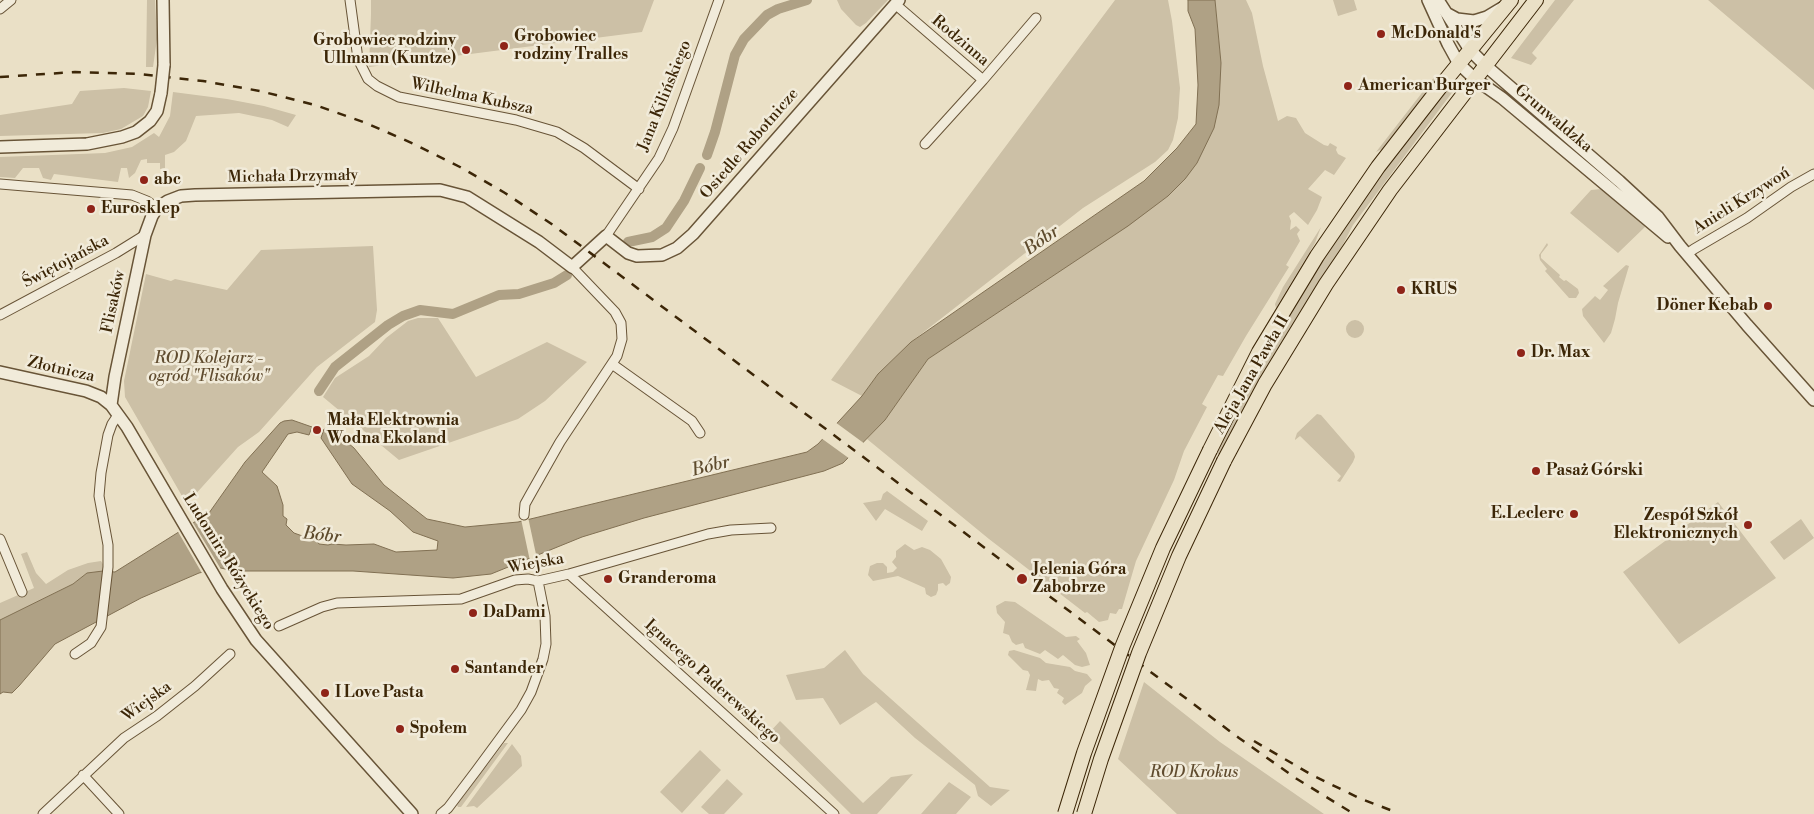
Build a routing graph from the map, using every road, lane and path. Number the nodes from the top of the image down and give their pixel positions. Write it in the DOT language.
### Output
graph roads {
  1 [pos="11,0"];
  2 [pos="163,0"];
  3 [pos="350,0"];
  4 [pos="719,0"];
  5 [pos="1428,0"];
  6 [pos="1438,0"];
  7 [pos="1536,0"];
  8 [pos="897,2"];
  9 [pos="1509,3"];
  10 [pos="0,9"];
  11 [pos="1446,13"];
  12 [pos="1036,18"];
  13 [pos="1470,50"];
  14 [pos="1459,64"];
  15 [pos="1486,66"];
  16 [pos="1475,79"];
  17 [pos="983,80"];
  18 [pos="925,144"];
  19 [pos="0,147"];
  20 [pos="1814,174"];
  21 [pos="0,184"];
  22 [pos="639,189"];
  23 [pos="157,208"];
  24 [pos="145,234"];
  25 [pos="606,236"];
  26 [pos="1684,250"];
  27 [pos="572,267"];
  28 [pos="0,315"];
  29 [pos="612,364"];
  30 [pos="0,372"];
  31 [pos="1814,400"];
  32 [pos="115,410"];
  33 [pos="700,433"];
  34 [pos="524,515"];
  35 [pos="770,528"];
  36 [pos="0,539"];
  37 [pos="569,574"];
  38 [pos="538,581"];
  39 [pos="22,592"];
  40 [pos="279,626"];
  41 [pos="75,654"];
  42 [pos="230,654"];
  43 [pos="83,775"];
  44 [pos="43,814"];
  45 [pos="119,814"];
  46 [pos="412,814"];
  47 [pos="441,814"];
  48 [pos="834,814"];
  49 [pos="1065,814"];
  50 [pos="1084,814"];
  1 -- 10 [label="street"];
  2 -- 19 [label="street, bridge"];
  3 -- 22 [label="street, Wilhelma Kubsza"];
  4 -- 22 [label="street, Jana Kilińskiego"];
  5 -- 14 [label="street, Grunwaldzka"];
  6 -- 11 [label="street, Grunwaldzka"];
  7 -- 15 [label="main road, Aleja Jana Pawła II"];
  8 -- 17 [label="street, Rodzinna"];
  8 -- 25 [label="street, Osiedle Robotnicze"];
  9 -- 11 [label="street"];
  9 -- 13 [label="main road, Aleja Jana Pawła II"];
  11 -- 13 [label="street, Grunwaldzka"];
  12 -- 17 [label="street, Rodzinna"];
  13 -- 14 [label="main road, Aleja Jana Pawła II"];
  13 -- 15 [label="street, Grunwaldzka"];
  14 -- 16 [label="street, Grunwaldzka"];
  14 -- 49 [label="main road, Aleja Jana Pawła II, bridge"];
  15 -- 16 [label="main road, Aleja Jana Pawła II"];
  15 -- 26 [label="street, Grunwaldzka"];
  16 -- 26 [label="street, Grunwaldzka"];
  16 -- 50 [label="main road, Aleja Jana Pawła II, bridge"];
  17 -- 18 [label="street, Rodzinna"];
  20 -- 26 [label="street, Anieli Krzywoń"];
  21 -- 23 [label="street"];
  22 -- 25 [label="street, Jana Kilińskiego"];
  23 -- 24 [label="street, Flisaków"];
  23 -- 27 [label="street, Michała Drzymały"];
  24 -- 28 [label="street, Świętojańska"];
  24 -- 32 [label="street, Flisaków"];
  25 -- 27 [label="street, Jana Kilińskiego"];
  26 -- 31 [label="street, Grunwaldzka"];
  27 -- 29 [label="street"];
  29 -- 33 [label="street"];
  29 -- 34 [label="street"];
  30 -- 32 [label="street, Złotnicza"];
  32 -- 41 [label="street, Flisaków"];
  32 -- 46 [label="street, Ludomira Różyckiego"];
  35 -- 37 [label="street, Wiejska"];
  36 -- 39 [label="street"];
  37 -- 38 [label="street, Wiejska"];
  37 -- 48 [label="street, Ignacego Paderewskiego"];
  38 -- 40 [label="street, Wiejska"];
  38 -- 47 [label="street"];
  42 -- 43 [label="street, Wiejska"];
  43 -- 44 [label="street, Wiejska"];
  43 -- 45 [label="street"];
}
